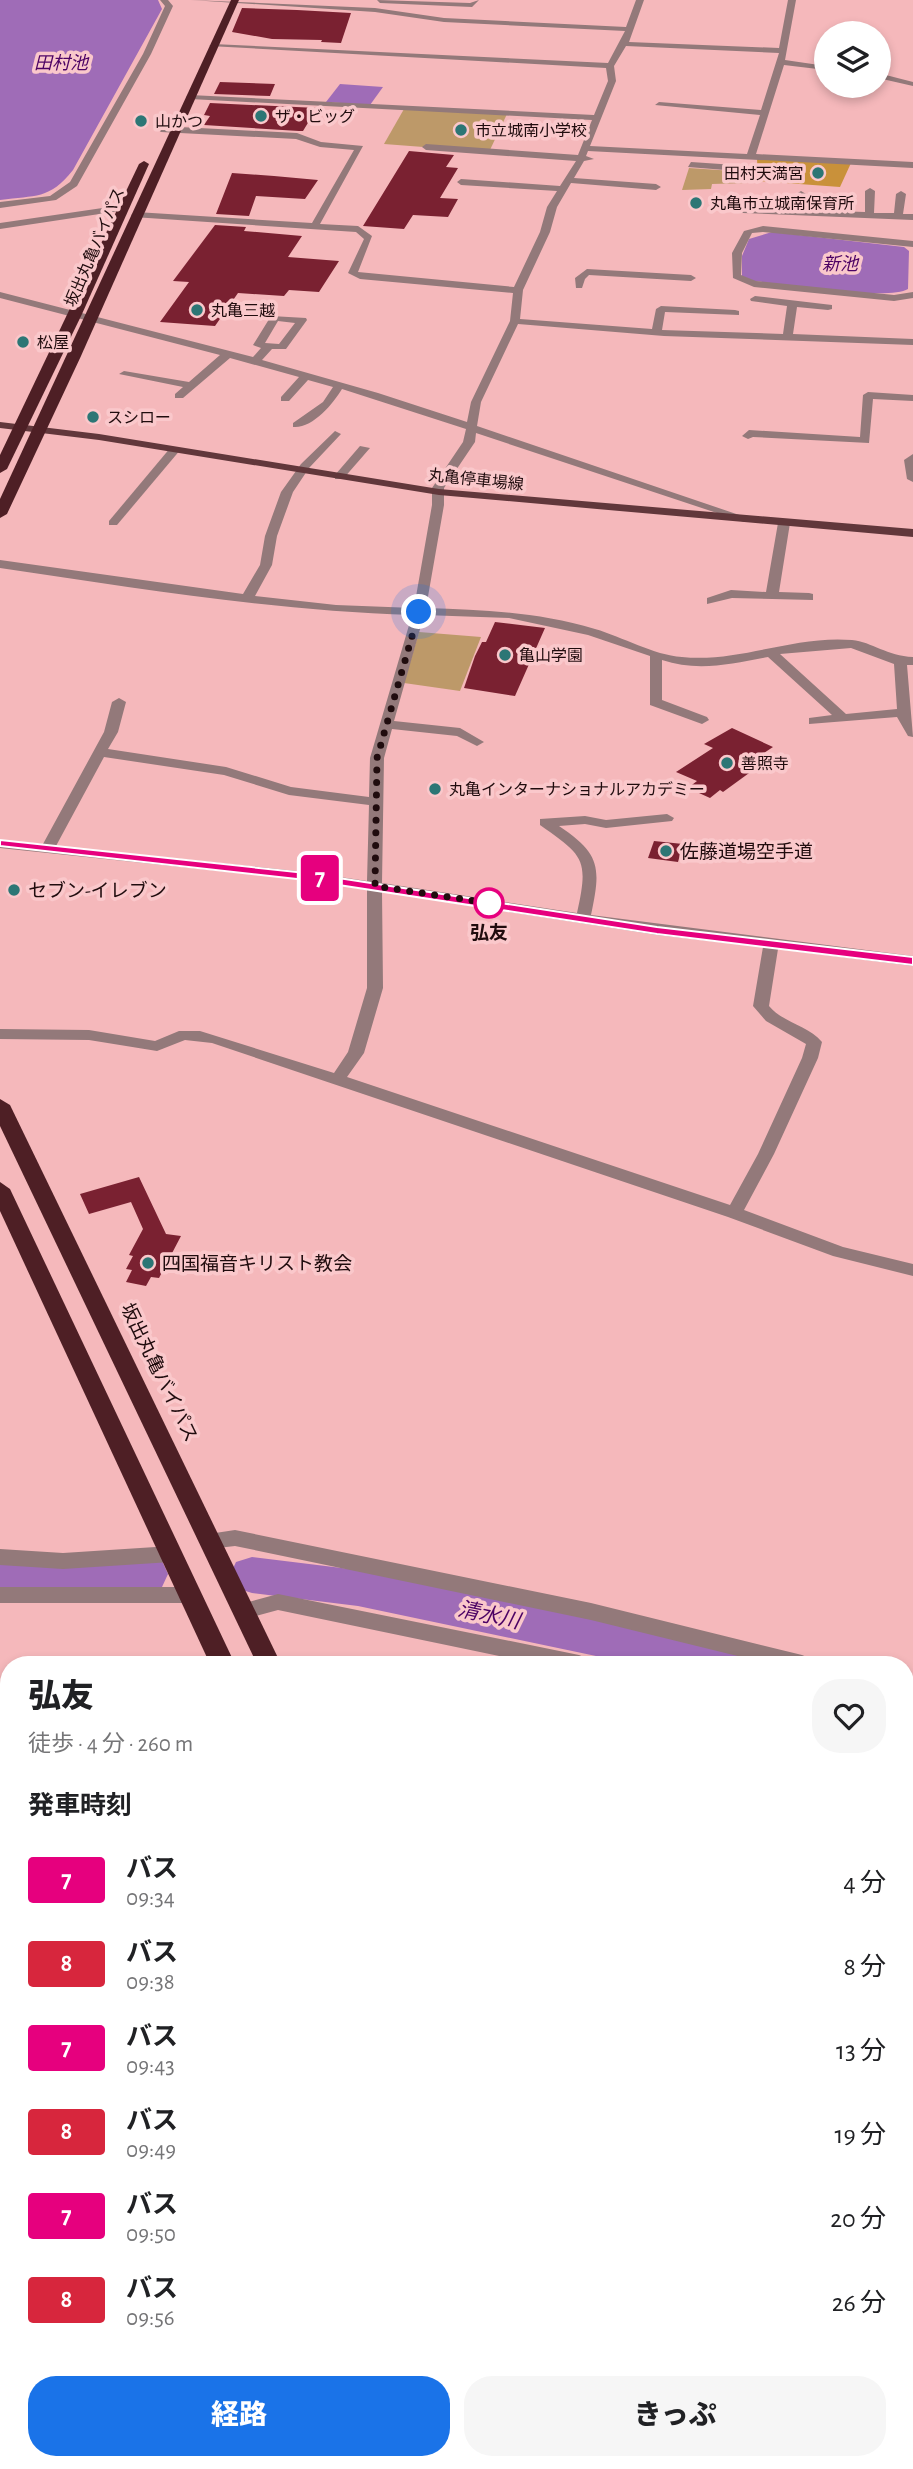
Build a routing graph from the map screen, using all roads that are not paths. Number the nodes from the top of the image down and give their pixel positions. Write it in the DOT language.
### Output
graph roads {
  1 [pos="164,0"];
  2 [pos="195,0"];
  3 [pos="361,0"];
  4 [pos="383,0"];
  5 [pos="640,0"];
  6 [pos="792,0"];
  7 [pos="220,1"];
  8 [pos="234,1"];
  9 [pos="426,1"];
  10 [pos="474,2"];
  11 [pos="215,13"];
  12 [pos="474,21"];
  13 [pos="628,29"];
  14 [pos="204,37"];
  15 [pos="624,44"];
  16 [pos="213,46"];
  17 [pos="198,48"];
  18 [pos="784,51"];
  19 [pos="781,62"];
  20 [pos="610,65"];
  21 [pos="814,66"];
  22 [pos="891,78"];
  23 [pos="913,84"];
  24 [pos="190,97"];
  25 [pos="659,104"];
  26 [pos="765,113"];
  27 [pos="597,118"];
  28 [pos="163,124"];
  29 [pos="175,130"];
  30 [pos="426,147"];
  31 [pos="585,148"];
  32 [pos="751,155"];
  33 [pos="580,159"];
  34 [pos="910,168"];
  35 [pos="750,169"];
  36 [pos="461,182"];
  37 [pos="566,185"];
  38 [pos="656,187"];
  39 [pos="870,191"];
  40 [pos="802,194"];
  41 [pos="901,194"];
  42 [pos="0,205"];
  43 [pos="122,208"];
  44 [pos="743,210"];
  45 [pos="800,213"];
  46 [pos="136,215"];
  47 [pos="869,215"];
  48 [pos="898,216"];
  49 [pos="913,217"];
  50 [pos="0,226"];
  51 [pos="314,227"];
  52 [pos="913,244"];
  53 [pos="579,286"];
  54 [pos="518,290"];
  55 [pos="690,290"];
  56 [pos="0,295"];
  57 [pos="913,295"];
  58 [pos="755,299"];
  59 [pos="792,304"];
  60 [pos="828,307"];
  61 [pos="735,313"];
  62 [pos="76,314"];
  63 [pos="92,318"];
  64 [pos="515,321"];
  65 [pos="656,332"];
  66 [pos="788,335"];
  67 [pos="913,342"];
  68 [pos="269,346"];
  69 [pos="228,354"];
  70 [pos="255,361"];
  71 [pos="124,374"];
  72 [pos="306,375"];
  73 [pos="191,385"];
  74 [pos="339,385"];
  75 [pos="179,396"];
  76 [pos="913,398"];
  77 [pos="285,399"];
  78 [pos="0,425"];
  79 [pos="297,425"];
  80 [pos="20,426"];
  81 [pos="471,426"];
  82 [pos="40,428"];
  83 [pos="335,434"];
  84 [pos="748,436"];
  85 [pos="6,447"];
  86 [pos="175,449"];
  87 [pos="364,449"];
  88 [pos="913,457"];
  89 [pos="0,469"];
  90 [pos="303,471"];
  91 [pos="339,477"];
  92 [pos="913,479"];
  93 [pos="439,492"];
  94 [pos="0,514"];
  95 [pos="748,520"];
  96 [pos="113,523"];
  97 [pos="784,523"];
  98 [pos="913,533"];
  99 [pos="0,564"];
  100 [pos="772,596"];
  101 [pos="809,597"];
  102 [pos="247,599"];
  103 [pos="712,601"];
  104 [pos="419,612"];
  105 [pos="771,653"];
  106 [pos="656,656"];
  107 [pos="906,660"];
  108 [pos="119,702"];
  109 [pos="906,704"];
  110 [pos="843,718"];
  111 [pos="702,720"];
  112 [pos="814,722"];
  113 [pos="387,724"];
  114 [pos="913,733"];
  115 [pos="477,741"];
  116 [pos="100,752"];
  117 [pos="376,802"];
  118 [pos="667,818"];
  119 [pos="0,844"];
  120 [pos="48,848"];
  121 [pos="375,886"];
  122 [pos="583,918"];
  123 [pos="771,943"];
  124 [pos="913,961"];
  125 [pos="0,1034"];
  126 [pos="337,1080"];
  127 [pos="0,1105"];
  128 [pos="0,1189"];
  129 [pos="734,1213"];
  130 [pos="913,1270"];
  131 [pos="209,1541"];
  132 [pos="171,1554"];
  133 [pos="0,1557"];
  134 [pos="0,1595"];
  135 [pos="190,1595"];
  136 [pos="244,1611"];
  137 [pos="219,1656"];
  138 [pos="266,1656"];
  139 [pos="540,1656"];
  140 [pos="773,1656"];
  1 -- 42 [label="street"];
  2 -- 7 [label="street"];
  3 -- 4 [label="street"];
  4 -- 9 [label="street"];
  5 -- 13 [label="street"];
  6 -- 18 [label="street"];
  7 -- 8 [label="street"];
  7 -- 11 [label="highway"];
  8 -- 12 [label="street"];
  8 -- 16 [label="highway, 坂出丸亀バイパス"];
  9 -- 10 [label="street"];
  10 -- 12 [label="street"];
  12 -- 13 [label="street"];
  13 -- 15 [label="street"];
  14 -- 17 [label="highway"];
  15 -- 18 [label="street"];
  15 -- 20 [label="street"];
  16 -- 20 [label="street"];
  16 -- 24 [label="highway, 坂出丸亀バイパス"];
  18 -- 19 [label="street"];
  19 -- 21 [label="street"];
  19 -- 26 [label="street"];
  20 -- 27 [label="street"];
  22 -- 23 [label="street"];
  24 -- 27 [label="street"];
  24 -- 29 [label="highway, 坂出丸亀バイパス"];
  25 -- 26 [label="street"];
  26 -- 32 [label="street"];
  27 -- 31 [label="street"];
  28 -- 29 [label="street"];
  28 -- 43 [label="highway, 坂出丸亀バイパス"];
  29 -- 46 [label="highway, 坂出丸亀バイパス"];
  29 -- 51 [label="street"];
  30 -- 33 [label="street"];
  31 -- 32 [label="street"];
  31 -- 33 [label="street"];
  32 -- 34 [label="street"];
  33 -- 35 [label="street"];
  33 -- 37 [label="street"];
  36 -- 37 [label="street"];
  37 -- 38 [label="street"];
  37 -- 54 [label="street"];
  39 -- 47 [label="street"];
  40 -- 45 [label="street"];
  41 -- 48 [label="street"];
  43 -- 50 [label="street"];
  43 -- 62 [label="highway, 坂出丸亀バイパス"];
  44 -- 45 [label="street"];
  45 -- 47 [label="street"];
  46 -- 51 [label="street"];
  46 -- 63 [label="highway, 坂出丸亀バイパス"];
  47 -- 48 [label="street"];
  48 -- 49 [label="street"];
  51 -- 54 [label="street"];
  52 -- 57 [label="street"];
  53 -- 55 [label="street"];
  54 -- 64 [label="street"];
  55 -- 61 [label="street"];
  55 -- 65 [label="street"];
  56 -- 62 [label="street"];
  58 -- 59 [label="street"];
  59 -- 60 [label="street"];
  59 -- 66 [label="street"];
  62 -- 63 [label="street"];
  62 -- 80 [label="highway, 坂出丸亀バイパス"];
  63 -- 69 [label="street"];
  63 -- 82 [label="highway, 坂出丸亀バイパス"];
  64 -- 65 [label="street"];
  64 -- 81 [label="street"];
  65 -- 66 [label="street"];
  66 -- 67 [label="street"];
  68 -- 70 [label="street"];
  69 -- 70 [label="street"];
  69 -- 73 [label="street"];
  70 -- 72 [label="street"];
  71 -- 73 [label="street"];
  72 -- 74 [label="street"];
  72 -- 77 [label="street"];
  73 -- 75 [label="street"];
  74 -- 79 [label="street"];
  74 -- 81 [label="street"];
  76 -- 84 [label="street"];
  78 -- 80 [label="main road, 丸亀停車場線"];
  80 -- 82 [label="main road, 丸亀停車場線"];
  80 -- 85 [label="highway, 坂出丸亀バイパス"];
  81 -- 93 [label="street"];
  81 -- 95 [label="street"];
  82 -- 86 [label="main road, 丸亀停車場線"];
  82 -- 94 [label="highway, 坂出丸亀バイパス"];
  83 -- 90 [label="street"];
  85 -- 89 [label="highway, 坂出丸亀バイパス"];
  86 -- 90 [label="main road, 丸亀停車場線"];
  86 -- 96 [label="street"];
  87 -- 91 [label="street"];
  88 -- 92 [label="street"];
  90 -- 91 [label="main road, 丸亀停車場線"];
  90 -- 102 [label="street"];
  91 -- 93 [label="main road, 丸亀停車場線"];
  93 -- 95 [label="main road, 丸亀停車場線"];
  93 -- 104 [label="street"];
  95 -- 97 [label="main road, 丸亀停車場線"];
  97 -- 98 [label="main road, 丸亀停車場線"];
  97 -- 100 [label="street"];
  99 -- 102 [label="street"];
  100 -- 101 [label="street"];
  100 -- 103 [label="street"];
  102 -- 104 [label="street"];
  104 -- 106 [label="street"];
  104 -- 113 [label="street"];
  105 -- 106 [label="street"];
  105 -- 107 [label="street"];
  105 -- 110 [label="street"];
  106 -- 111 [label="street"];
  107 -- 109 [label="street"];
  108 -- 116 [label="street"];
  109 -- 110 [label="street"];
  109 -- 114 [label="street"];
  110 -- 112 [label="street"];
  113 -- 115 [label="street"];
  113 -- 117 [label="street"];
  116 -- 117 [label="street"];
  116 -- 120 [label="street"];
  117 -- 121 [label="street"];
  118 -- 122 [label="street"];
  119 -- 120 [label="street"];
  120 -- 121 [label="street"];
  121 -- 122 [label="street"];
  121 -- 126 [label="street"];
  122 -- 123 [label="street"];
  123 -- 124 [label="street"];
  123 -- 129 [label="street"];
  125 -- 126 [label="street"];
  126 -- 129 [label="street"];
  127 -- 131 [label="highway, 坂出丸亀バイパス"];
  128 -- 132 [label="highway"];
  129 -- 130 [label="street"];
  131 -- 136 [label="highway, 坂出丸亀バイパス"];
  131 -- 140 [label="street"];
  132 -- 133 [label="street"];
  132 -- 135 [label="highway"];
  134 -- 135 [label="street"];
  135 -- 137 [label="highway"];
  136 -- 138 [label="highway, 坂出丸亀バイパス"];
  136 -- 139 [label="street"];
}
